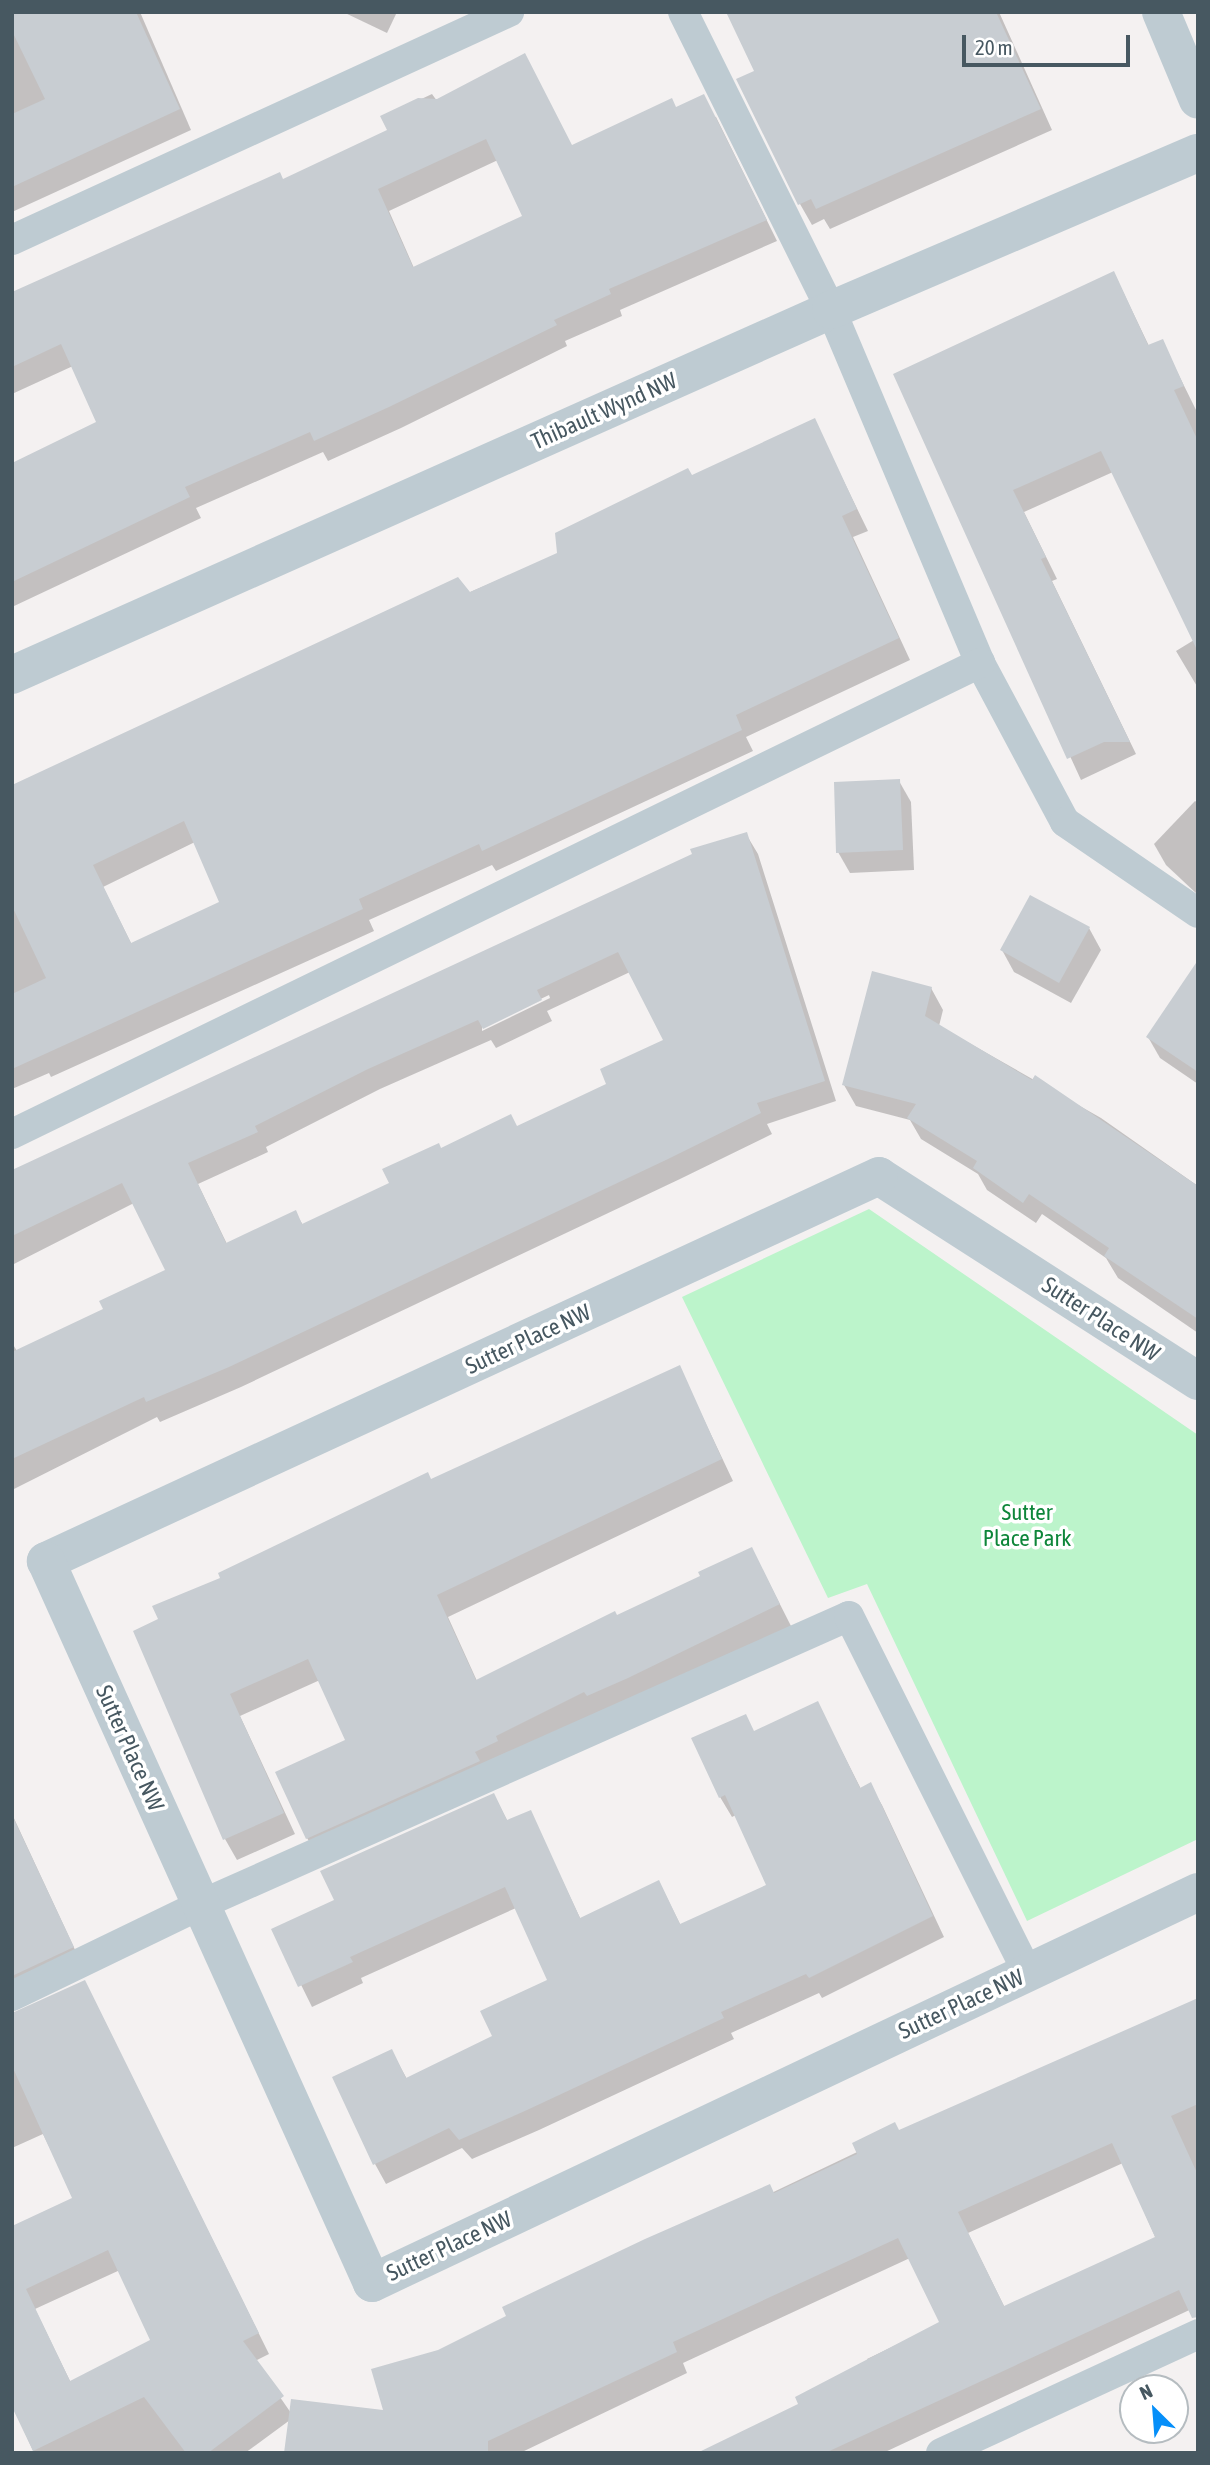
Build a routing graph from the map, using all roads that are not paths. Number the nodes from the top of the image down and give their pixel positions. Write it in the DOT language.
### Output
graph roads {
  1 [pos="509,12"];
  2 [pos="682,12"];
  3 [pos="1161,12"];
  4 [pos="1198,100"];
  5 [pos="1198,153"];
  6 [pos="12,240"];
  7 [pos="831,310"];
  8 [pos="980,663"];
  9 [pos="12,675"];
  10 [pos="1198,913"];
  11 [pos="12,1134"];
  12 [pos="1198,1381"];
  13 [pos="1198,1892"];
  14 [pos="200,1905"];
  15 [pos="1028,1973"];
  16 [pos="12,1996"];
  17 [pos="1198,2334"];
  18 [pos="941,2453"];
  1 -- 6 [label="lane"];
  2 -- 7 [label="lane"];
  3 -- 4 [label="street"];
  5 -- 7 [label="street, Thibault Wynd NW"];
  7 -- 8 [label="lane"];
  7 -- 9 [label="street, Thibault Wynd NW"];
  8 -- 10 [label="lane"];
  8 -- 11 [label="lane"];
  12 -- 14 [label="street, Sutter Place NW"];
  13 -- 15 [label="street, Sutter Place NW"];
  14 -- 15 [label="lane"];
  14 -- 15 [label="street, Sutter Place NW"];
  14 -- 16 [label="lane"];
  17 -- 18 [label="lane"];
}
